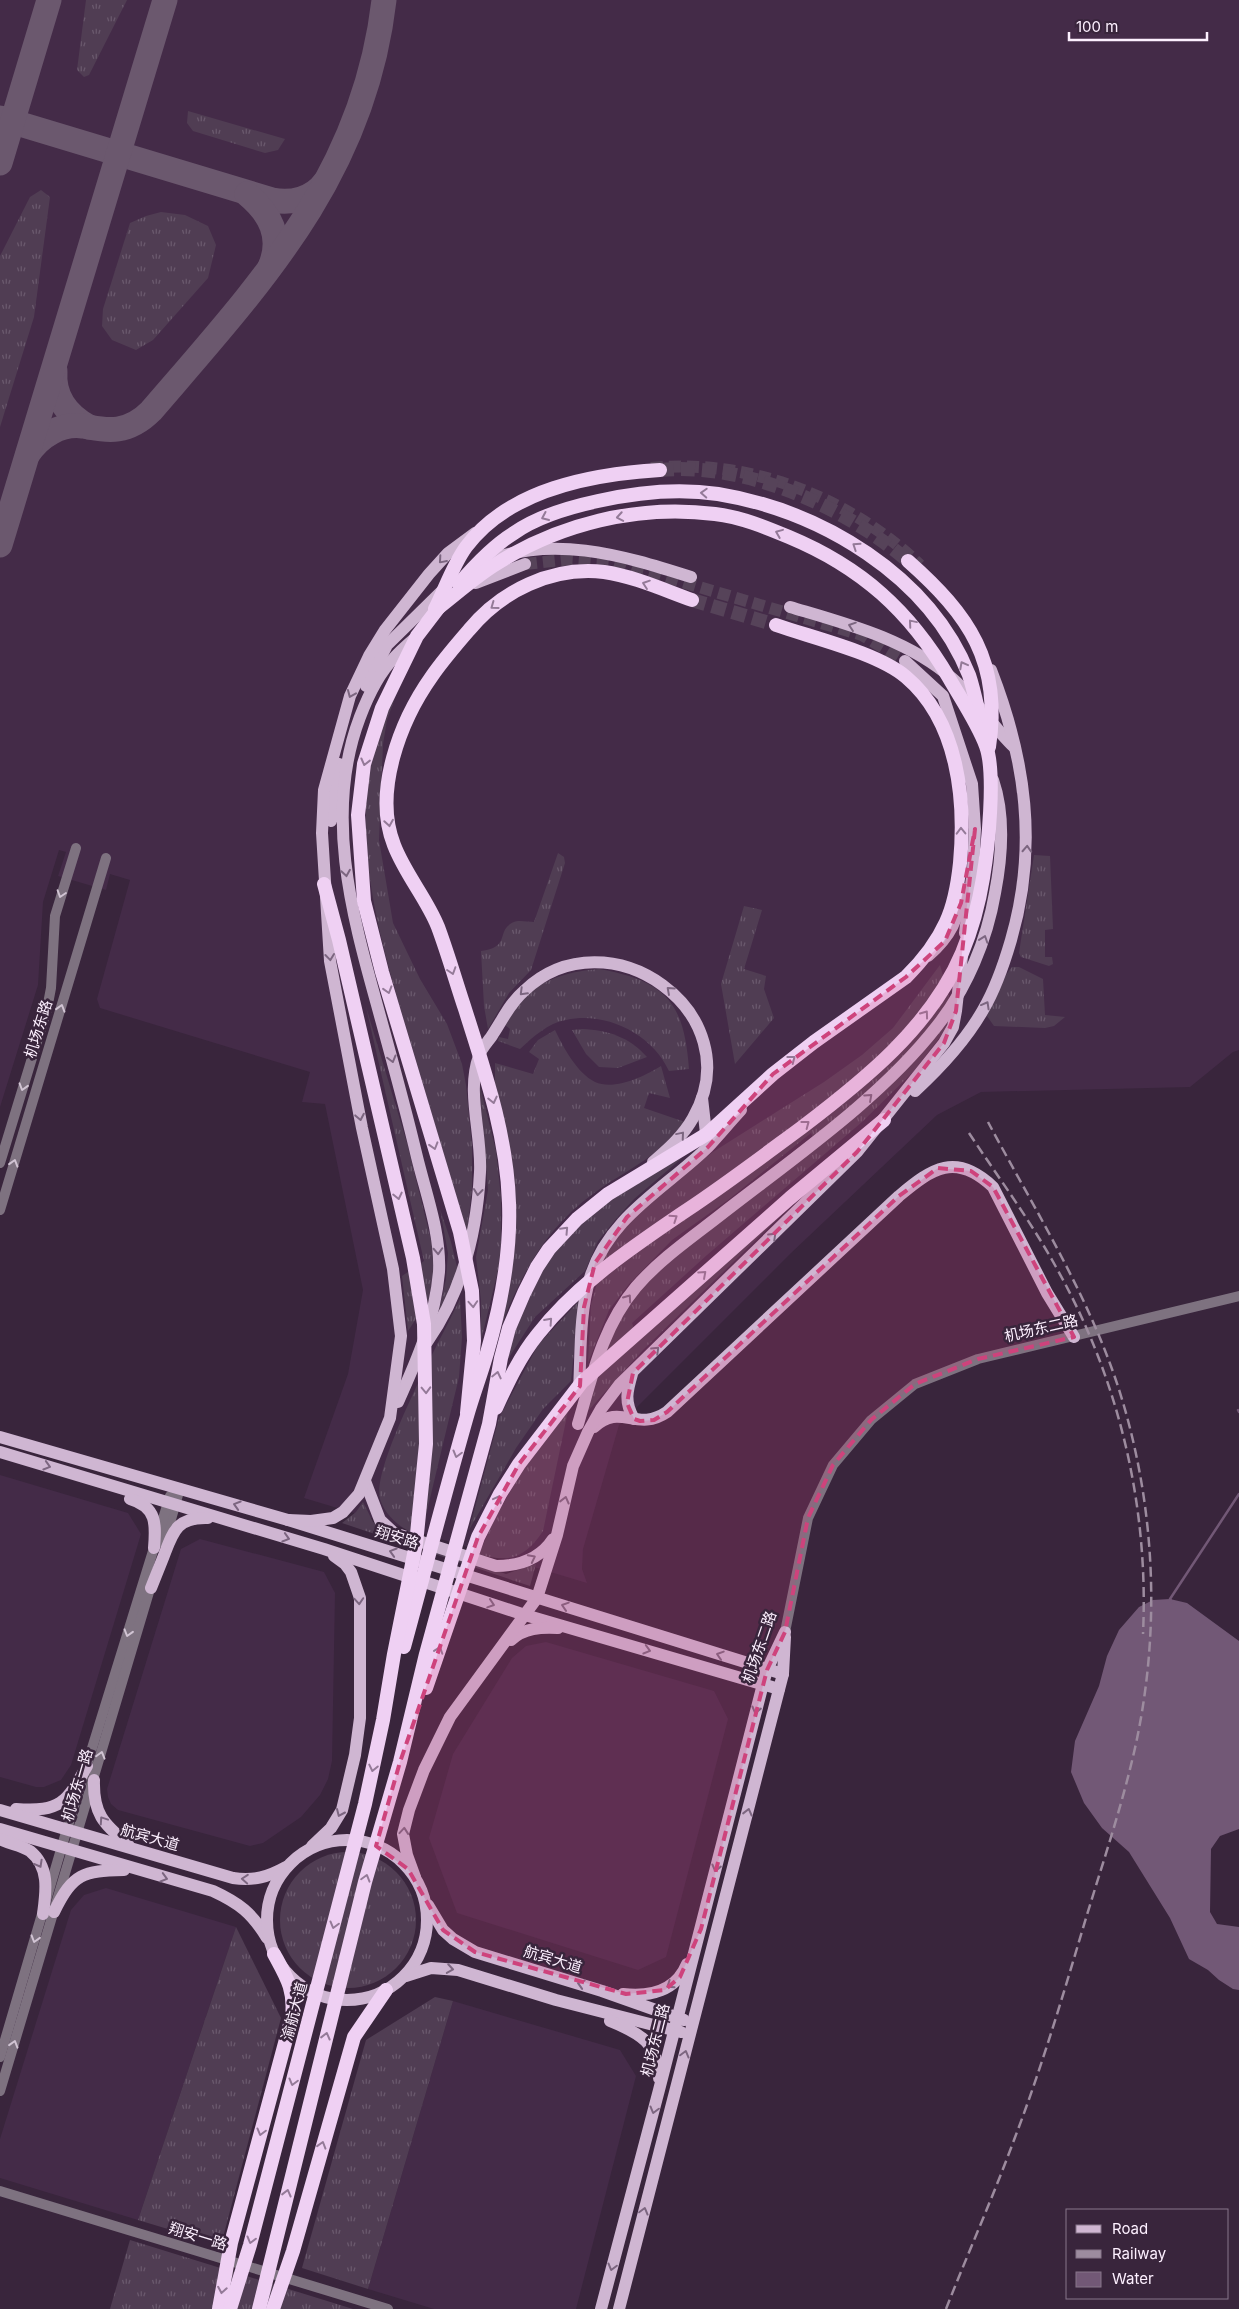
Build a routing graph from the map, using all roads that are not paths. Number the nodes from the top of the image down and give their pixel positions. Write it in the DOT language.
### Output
graph roads {
  1 [pos="642,469"];
  2 [pos="660,470"];
  3 [pos="908,561"];
  4 [pos="525,564"];
  5 [pos="690,577"];
  6 [pos="944,590"];
  7 [pos="692,600"];
  8 [pos="790,607"];
  9 [pos="434,613"];
  10 [pos="776,625"];
  11 [pos="417,636"];
  12 [pos="387,645"];
  13 [pos="905,661"];
  14 [pos="1014,747"];
  15 [pos="987,750"];
  16 [pos="991,773"];
  17 [pos="975,829"];
  18 [pos="76,848"];
  19 [pos="106,858"];
  20 [pos="324,868"];
  21 [pos="324,884"];
  22 [pos="917,966"];
  23 [pos="479,1053"];
  24 [pos="702,1097"];
  25 [pos="884,1120"];
  26 [pos="707,1140"];
  27 [pos="0,1163"];
  28 [pos="646,1169"];
  29 [pos="0,1210"];
  30 [pos="1239,1296"];
  31 [pos="1074,1337"];
  32 [pos="422,1349"];
  33 [pos="633,1373"];
  34 [pos="467,1413"];
  35 [pos="390,1418"];
  36 [pos="634,1419"];
  37 [pos="490,1424"];
  38 [pos="583,1428"];
  39 [pos="0,1430"];
  40 [pos="0,1437"];
  41 [pos="28,1445"];
  42 [pos="0,1452"];
  43 [pos="87,1478"];
  44 [pos="365,1481"];
  45 [pos="177,1487"];
  46 [pos="172,1504"];
  47 [pos="225,1520"];
  48 [pos="288,1520"];
  49 [pos="558,1532"];
  50 [pos="154,1548"];
  51 [pos="324,1549"];
  52 [pos="151,1588"];
  53 [pos="537,1598"];
  54 [pos="525,1615"];
  55 [pos="578,1630"];
  56 [pos="785,1632"];
  57 [pos="498,1652"];
  58 [pos="766,1670"];
  59 [pos="783,1674"];
  60 [pos="762,1684"];
  61 [pos="779,1689"];
  62 [pos="383,1720"];
  63 [pos="400,1762"];
  64 [pos="87,1766"];
  65 [pos="94,1780"];
  66 [pos="0,1808"];
  67 [pos="0,1829"];
  68 [pos="73,1831"];
  69 [pos="0,1839"];
  70 [pos="67,1849"];
  71 [pos="134,1849"];
  72 [pos="294,1861"];
  73 [pos="134,1869"];
  74 [pos="415,1877"];
  75 [pos="424,1897"];
  76 [pos="48,1913"];
  77 [pos="701,1929"];
  78 [pos="273,1949"];
  79 [pos="404,1978"];
  80 [pos="386,1990"];
  81 [pos="602,1991"];
  82 [pos="556,2000"];
  83 [pos="676,2024"];
  84 [pos="692,2029"];
  85 [pos="0,2057"];
  86 [pos="659,2090"];
  87 [pos="0,2091"];
  88 [pos="0,2191"];
  89 [pos="219,2309"];
  90 [pos="230,2309"];
  91 [pos="259,2309"];
  92 [pos="273,2309"];
  93 [pos="388,2309"];
  94 [pos="601,2309"];
  95 [pos="619,2309"];
  1 -- 20 [label="main road, one-way"];
  2 -- 9 [label="highway"];
  3 -- 15 [label="highway"];
  4 -- 12 [label="main road"];
  5 -- 12 [label="main road"];
  6 -- 14 [label="main road"];
  7 -- 23 [label="highway, one-way"];
  14 -- 8 [label="main road, one-way"];
  9 -- 11 [label="highway"];
  15 -- 9 [label="highway, one-way"];
  15 -- 9 [label="highway, one-way"];
  22 -- 10 [label="highway, one-way"];
  11 -- 32 [label="main road, one-way"];
  11 -- 34 [label="highway, one-way"];
  12 -- 20 [label="main road"];
  13 -- 17 [label="main road"];
  25 -- 14 [label="main road, one-way"];
  15 -- 16 [label="highway"];
  37 -- 16 [label="highway, one-way"];
  38 -- 16 [label="main road, one-way"];
  17 -- 22 [label="main road"];
  17 -- 25 [label="main road"];
  18 -- 27 [label="street, 机场东路, one-way"];
  29 -- 19 [label="street, 机场东路, one-way"];
  20 -- 21 [label="main road"];
  21 -- 35 [label="main road, one-way"];
  21 -- 62 [label="highway, one-way"];
  26 -- 22 [label="highway, one-way"];
  24 -- 23 [label="main road, one-way"];
  23 -- 32 [label="main road, one-way"];
  23 -- 34 [label="highway, one-way"];
  24 -- 26 [label="main road"];
  28 -- 24 [label="main road, one-way"];
  33 -- 25 [label="main road, one-way"];
  63 -- 25 [label="highway, one-way"];
  26 -- 28 [label="highway"];
  26 -- 38 [label="main road"];
  37 -- 28 [label="highway, one-way"];
  30 -- 31 [label="street, 机场东二路"];
  31 -- 36 [label="main road"];
  31 -- 56 [label="street, 机场东二路"];
  32 -- 35 [label="main road"];
  33 -- 36 [label="main road"];
  33 -- 38 [label="main road"];
  34 -- 62 [label="highway, one-way"];
  35 -- 44 [label="main road"];
  36 -- 38 [label="main road"];
  37 -- 63 [label="highway"];
  49 -- 38 [label="main road, one-way"];
  39 -- 41 [label="main road"];
  40 -- 41 [label="main road, 翔安路"];
  41 -- 45 [label="main road, 翔安路"];
  42 -- 43 [label="main road, one-way"];
  43 -- 46 [label="main road"];
  43 -- 50 [label="main road"];
  44 -- 48 [label="main road"];
  44 -- 49 [label="main road, one-way"];
  45 -- 46 [label="street, 机场东一路"];
  48 -- 45 [label="main road, 翔安路, one-way"];
  46 -- 47 [label="main road"];
  46 -- 50 [label="street, 机场东一路"];
  46 -- 52 [label="street, 机场东一路"];
  47 -- 51 [label="main road, one-way"];
  47 -- 52 [label="main road"];
  53 -- 48 [label="main road, 翔安路, one-way"];
  49 -- 53 [label="main road"];
  50 -- 64 [label="street, 机场东一路, one-way"];
  51 -- 54 [label="main road, one-way"];
  51 -- 72 [label="main road, one-way"];
  65 -- 52 [label="street, 机场东一路, one-way"];
  53 -- 54 [label="main road"];
  58 -- 53 [label="main road, 翔安路, one-way"];
  54 -- 55 [label="main road"];
  54 -- 57 [label="main road"];
  55 -- 57 [label="main road"];
  55 -- 60 [label="main road, one-way"];
  56 -- 58 [label="main road, 机场东二路"];
  56 -- 59 [label="main road"];
  74 -- 57 [label="main road, one-way"];
  58 -- 59 [label="main road, 翔安路"];
  58 -- 60 [label="main road, 机场东二路"];
  59 -- 61 [label="main road"];
  60 -- 61 [label="main road"];
  60 -- 77 [label="main road, 机场东二路, one-way"];
  84 -- 61 [label="main road, one-way"];
  62 -- 90 [label="highway, 渝航大道, one-way"];
  91 -- 63 [label="highway, one-way"];
  64 -- 66 [label="main road"];
  64 -- 68 [label="street, 机场东一路"];
  65 -- 68 [label="street, 机场东一路"];
  71 -- 65 [label="main road, one-way"];
  66 -- 68 [label="main road, 航宾大道"];
  67 -- 70 [label="main road"];
  68 -- 70 [label="street, 机场东一路"];
  68 -- 71 [label="main road, 航宾大道"];
  69 -- 76 [label="main road, one-way"];
  70 -- 73 [label="main road"];
  70 -- 76 [label="street, 机场东一路"];
  72 -- 71 [label="main road, 航宾大道, one-way"];
  72 -- 74 [label="main road"];
  72 -- 78 [label="main road"];
  73 -- 76 [label="main road"];
  73 -- 78 [label="main road, one-way"];
  74 -- 75 [label="main road"];
  75 -- 79 [label="main road"];
  81 -- 75 [label="main road, 航宾大道, one-way"];
  76 -- 85 [label="street, 机场东一路, one-way"];
  87 -- 76 [label="street, 机场东一路, one-way"];
  77 -- 81 [label="main road, one-way"];
  77 -- 83 [label="main road, 机场东二路"];
  78 -- 80 [label="main road"];
  78 -- 89 [label="highway, one-way"];
  79 -- 80 [label="main road"];
  79 -- 82 [label="main road, 航宾大道, one-way"];
  92 -- 80 [label="highway, one-way"];
  81 -- 83 [label="main road, 航宾大道"];
  82 -- 83 [label="main road, 航宾大道"];
  82 -- 86 [label="main road"];
  83 -- 84 [label="main road, 航宾大道"];
  83 -- 86 [label="main road, 机场东二路"];
  95 -- 84 [label="main road, one-way"];
  86 -- 94 [label="main road, 机场东二路, one-way"];
  88 -- 93 [label="street, 翔安一路"];
}
